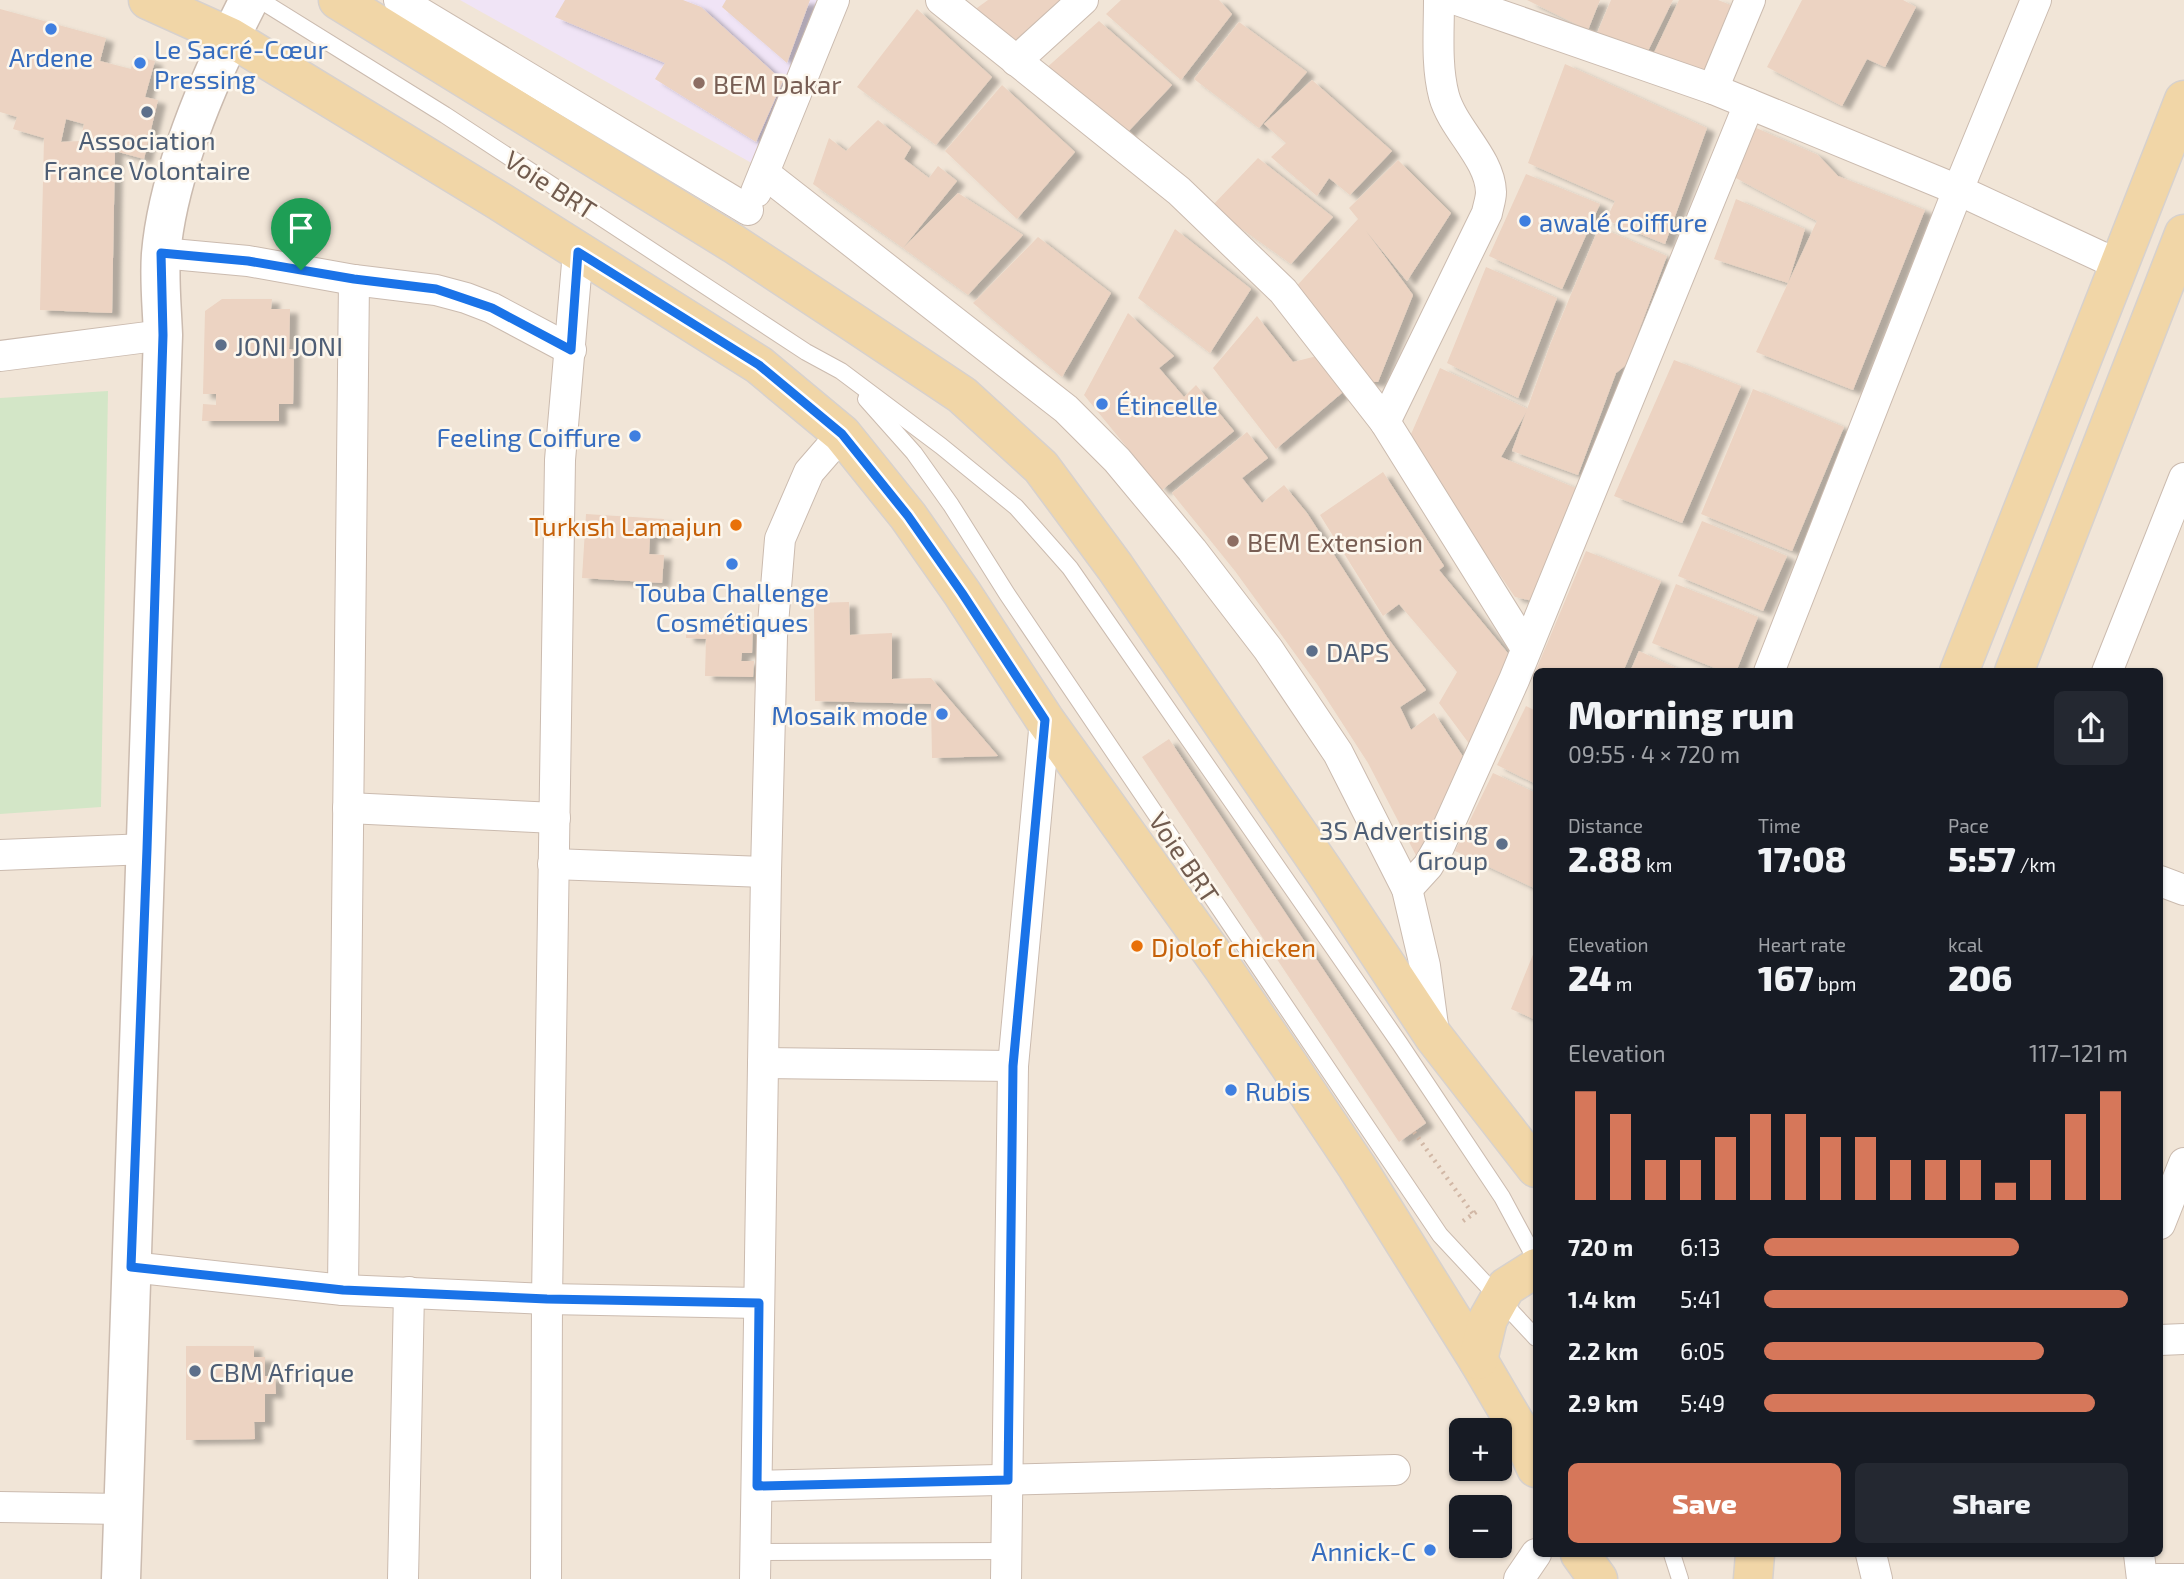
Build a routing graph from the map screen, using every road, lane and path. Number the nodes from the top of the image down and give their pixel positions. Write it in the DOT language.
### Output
graph roads {
  1 [pos="148,0"];
  2 [pos="249,0"];
  3 [pos="260,0"];
  4 [pos="338,0"];
  5 [pos="399,0"];
  6 [pos="834,0"];
  7 [pos="941,0"];
  8 [pos="1083,0"];
  9 [pos="1439,0"];
  10 [pos="1457,0"];
  11 [pos="1750,0"];
  12 [pos="2036,0"];
  13 [pos="230,37"];
  14 [pos="1016,61"];
  15 [pos="1713,89"];
  16 [pos="2184,100"];
  17 [pos="1749,104"];
  18 [pos="764,173"];
  19 [pos="1958,190"];
  20 [pos="741,227"];
  21 [pos="2184,234"];
  22 [pos="578,252"];
  23 [pos="161,253"];
  24 [pos="2119,265"];
  25 [pos="354,279"];
  26 [pos="163,335"];
  27 [pos="571,350"];
  28 [pos="0,356"];
  29 [pos="841,371"];
  30 [pos="1385,422"];
  31 [pos="842,434"];
  32 [pos="2184,478"];
  33 [pos="1526,648"];
  34 [pos="1771,668"];
  35 [pos="1961,668"];
  36 [pos="2016,668"];
  37 [pos="2109,668"];
  38 [pos="1525,685"];
  39 [pos="1045,720"];
  40 [pos="348,808"];
  41 [pos="555,818"];
  42 [pos="147,849"];
  43 [pos="0,855"];
  44 [pos="554,864"];
  45 [pos="766,872"];
  46 [pos="2163,882"];
  47 [pos="1407,889"];
  48 [pos="2184,890"];
  49 [pos="1434,1037"];
  50 [pos="763,1063"];
  51 [pos="1013,1066"];
  52 [pos="1414,1132"];
  53 [pos="1532,1152"];
  54 [pos="2184,1163"];
  55 [pos="1502,1197"];
  56 [pos="1473,1214"];
  57 [pos="2168,1221"];
  58 [pos="1440,1235"];
  59 [pos="1533,1254"];
  60 [pos="131,1267"];
  61 [pos="1533,1270"];
  62 [pos="343,1290"];
  63 [pos="409,1292"];
  64 [pos="1500,1298"];
  65 [pos="547,1299"];
  66 [pos="759,1303"];
  67 [pos="1533,1335"];
  68 [pos="2184,1339"];
  69 [pos="2163,1340"];
  70 [pos="1478,1360"];
  71 [pos="1533,1461"];
  72 [pos="1395,1470"];
  73 [pos="1008,1480"];
  74 [pos="757,1486"];
  75 [pos="0,1507"];
  76 [pos="122,1509"];
  77 [pos="1534,1557"];
  78 [pos="1582,1557"];
  79 [pos="1673,1557"];
  80 [pos="1872,1557"];
  81 [pos="2139,1557"];
  82 [pos="1006,1565"];
  83 [pos="755,1566"];
  84 [pos="121,1579"];
  85 [pos="403,1579"];
  86 [pos="546,1579"];
  87 [pos="1519,1579"];
  88 [pos="1598,1579"];
  89 [pos="1680,1579"];
  90 [pos="1877,1579"];
  91 [pos="2142,1579"];
  92 [pos="2157,1579"];
  93 [pos="2184,1579"];
  1 -- 13 [label="main road"];
  2 -- 13 [label="street"];
  3 -- 29 [label="lane, Voie BRT"];
  4 -- 20 [label="main road"];
  5 -- 20 [label="street"];
  6 -- 18 [label="street"];
  7 -- 14 [label="street"];
  8 -- 14 [label="street"];
  9 -- 30 [label="street"];
  10 -- 15 [label="street"];
  11 -- 15 [label="street"];
  12 -- 19 [label="street"];
  13 -- 22 [label="main road"];
  13 -- 23 [label="street"];
  14 -- 30 [label="street"];
  15 -- 17 [label="street"];
  16 -- 24 [label="main road"];
  17 -- 19 [label="street"];
  17 -- 33 [label="street"];
  18 -- 20 [label="street"];
  18 -- 47 [label="street"];
  19 -- 24 [label="street"];
  19 -- 34 [label="street"];
  20 -- 49 [label="main road"];
  21 -- 36 [label="main road"];
  22 -- 27 [label="street"];
  22 -- 31 [label="main road"];
  23 -- 25 [label="street"];
  23 -- 26 [label="street"];
  24 -- 35 [label="main road"];
  25 -- 27 [label="street"];
  25 -- 40 [label="street"];
  26 -- 28 [label="street"];
  26 -- 42 [label="street"];
  27 -- 41 [label="street"];
  29 -- 55 [label="lane, Voie BRT"];
  29 -- 58 [label="lane, Voie BRT"];
  30 -- 33 [label="street"];
  31 -- 39 [label="main road"];
  31 -- 45 [label="street"];
  32 -- 37 [label="street"];
  33 -- 38 [label="street"];
  38 -- 47 [label="street"];
  39 -- 51 [label="street"];
  39 -- 70 [label="main road"];
  40 -- 41 [label="street"];
  40 -- 62 [label="street"];
  41 -- 44 [label="street"];
  42 -- 43 [label="street"];
  42 -- 60 [label="street"];
  44 -- 45 [label="street"];
  44 -- 65 [label="street"];
  45 -- 50 [label="street"];
  46 -- 48 [label="street"];
  47 -- 49 [label="street"];
  49 -- 53 [label="main road"];
  50 -- 51 [label="street"];
  50 -- 66 [label="street"];
  51 -- 73 [label="street"];
  52 -- 56 [label="path"];
  54 -- 57 [label="street"];
  55 -- 56 [label="path"];
  55 -- 59 [label="lane, Voie BRT"];
  56 -- 58 [label="path"];
  58 -- 64 [label="lane, Voie BRT"];
  60 -- 62 [label="street"];
  60 -- 76 [label="street"];
  61 -- 64 [label="main road"];
  62 -- 63 [label="street"];
  63 -- 65 [label="street"];
  63 -- 85 [label="street"];
  64 -- 67 [label="lane, Voie BRT"];
  64 -- 70 [label="main road"];
  65 -- 66 [label="street"];
  65 -- 86 [label="street"];
  66 -- 74 [label="street"];
  68 -- 69 [label="street"];
  70 -- 71 [label="main road"];
  72 -- 73 [label="street"];
  73 -- 74 [label="street"];
  73 -- 82 [label="street"];
  74 -- 83 [label="street"];
  75 -- 76 [label="street"];
  76 -- 84 [label="street"];
  77 -- 87 [label="street"];
  78 -- 88 [label="main road"];
  79 -- 89 [label="lane"];
  80 -- 90 [label="street"];
  81 -- 91 [label="street"];
  82 -- 83 [label="lane"];
  92 -- 93 [label="street"];
}
